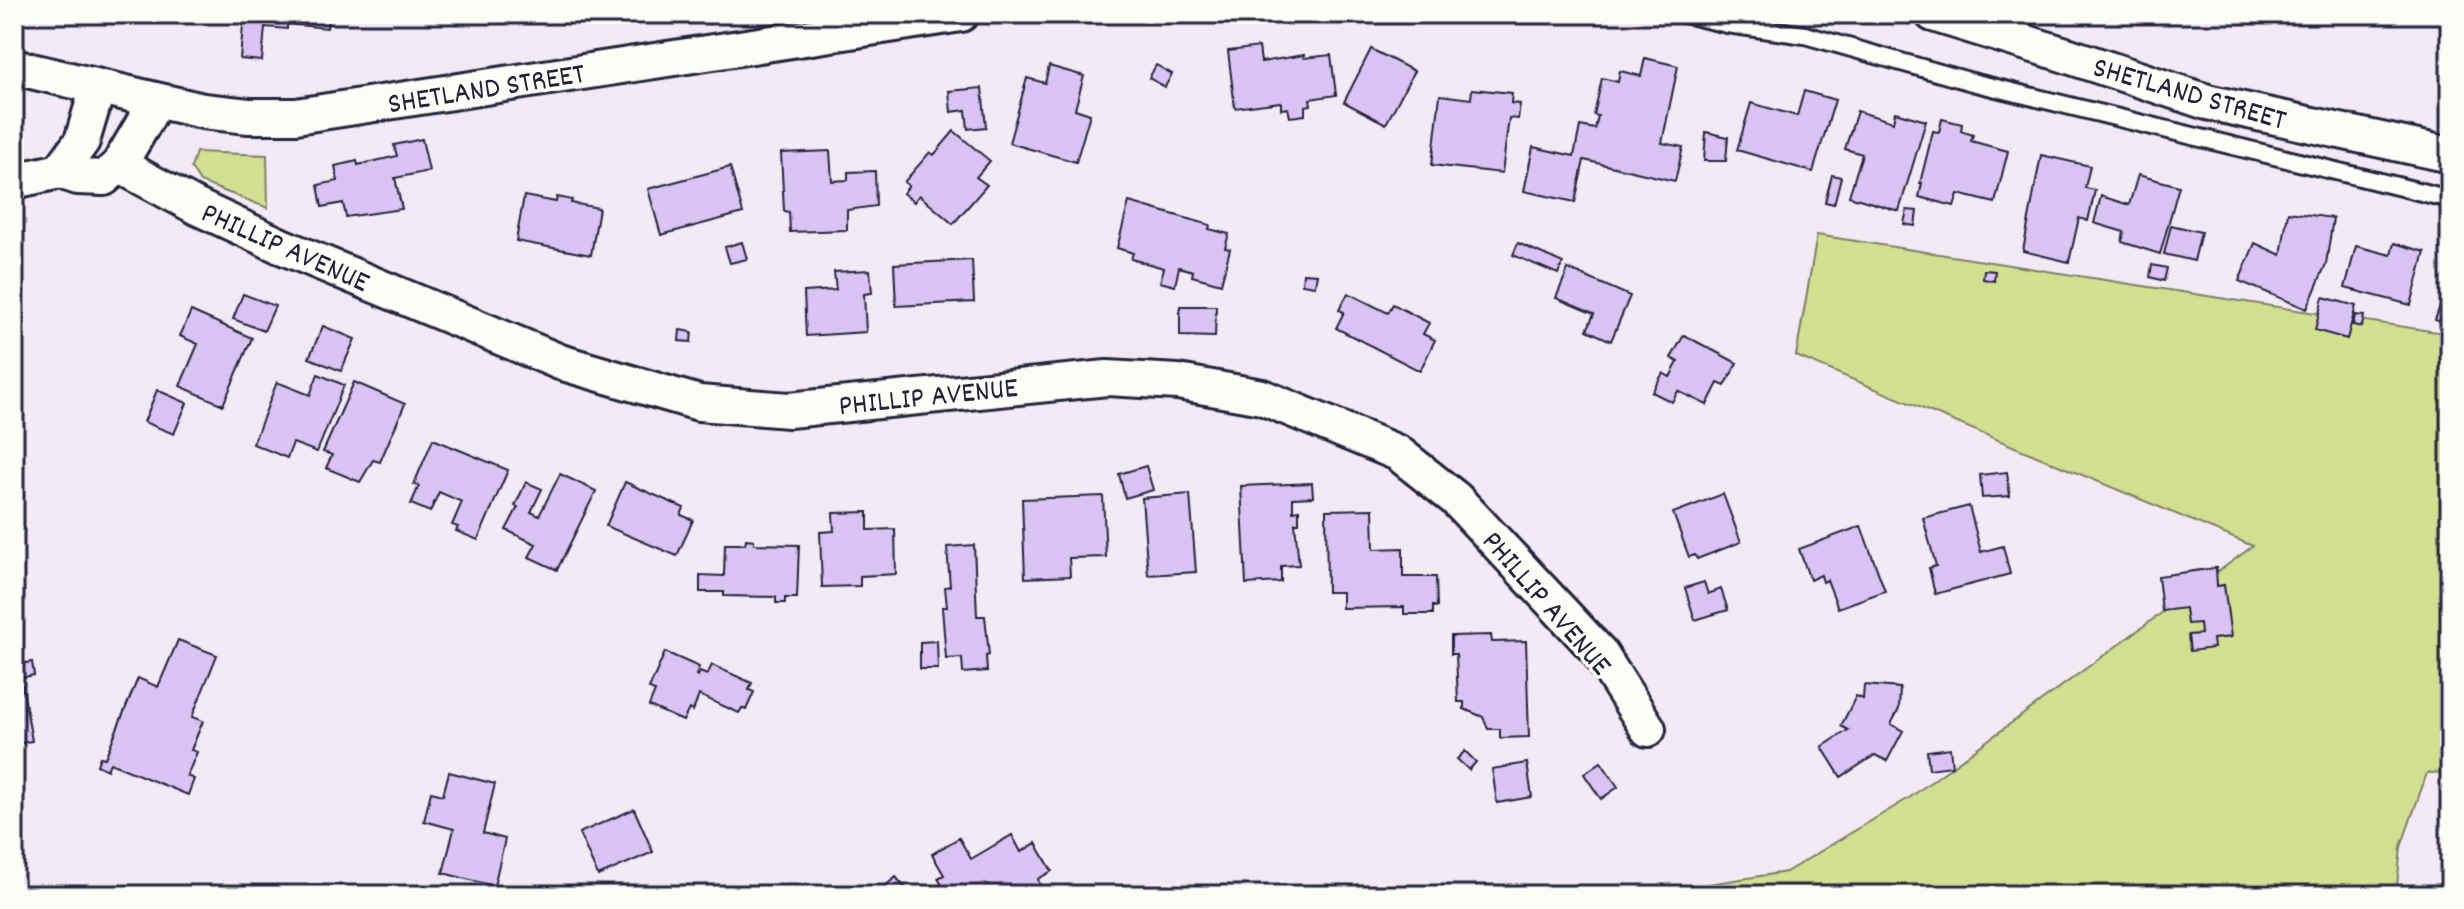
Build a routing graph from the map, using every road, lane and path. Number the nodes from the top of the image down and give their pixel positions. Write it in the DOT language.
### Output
graph roads {
  1 [pos="961,14"];
  2 [pos="1685,14"];
  3 [pos="1933,14"];
  4 [pos="14,67"];
  5 [pos="98,87"];
  6 [pos="156,102"];
  7 [pos="2450,155"];
  8 [pos="119,165"];
  9 [pos="60,171"];
  10 [pos="14,181"];
  11 [pos="2450,199"];
  12 [pos="1648,729"];
  1 -- 6 [label="street, SHETLAND STREET"];
  2 -- 11 [label="lane"];
  3 -- 7 [label="street, SHETLAND STREET"];
  4 -- 5 [label="street, SHETLAND STREET"];
  5 -- 6 [label="street, SHETLAND STREET"];
  5 -- 9 [label="street"];
  6 -- 8 [label="street"];
  8 -- 9 [label="street"];
  8 -- 12 [label="street, PHILLIP AVENUE"];
  9 -- 10 [label="street"];
}
